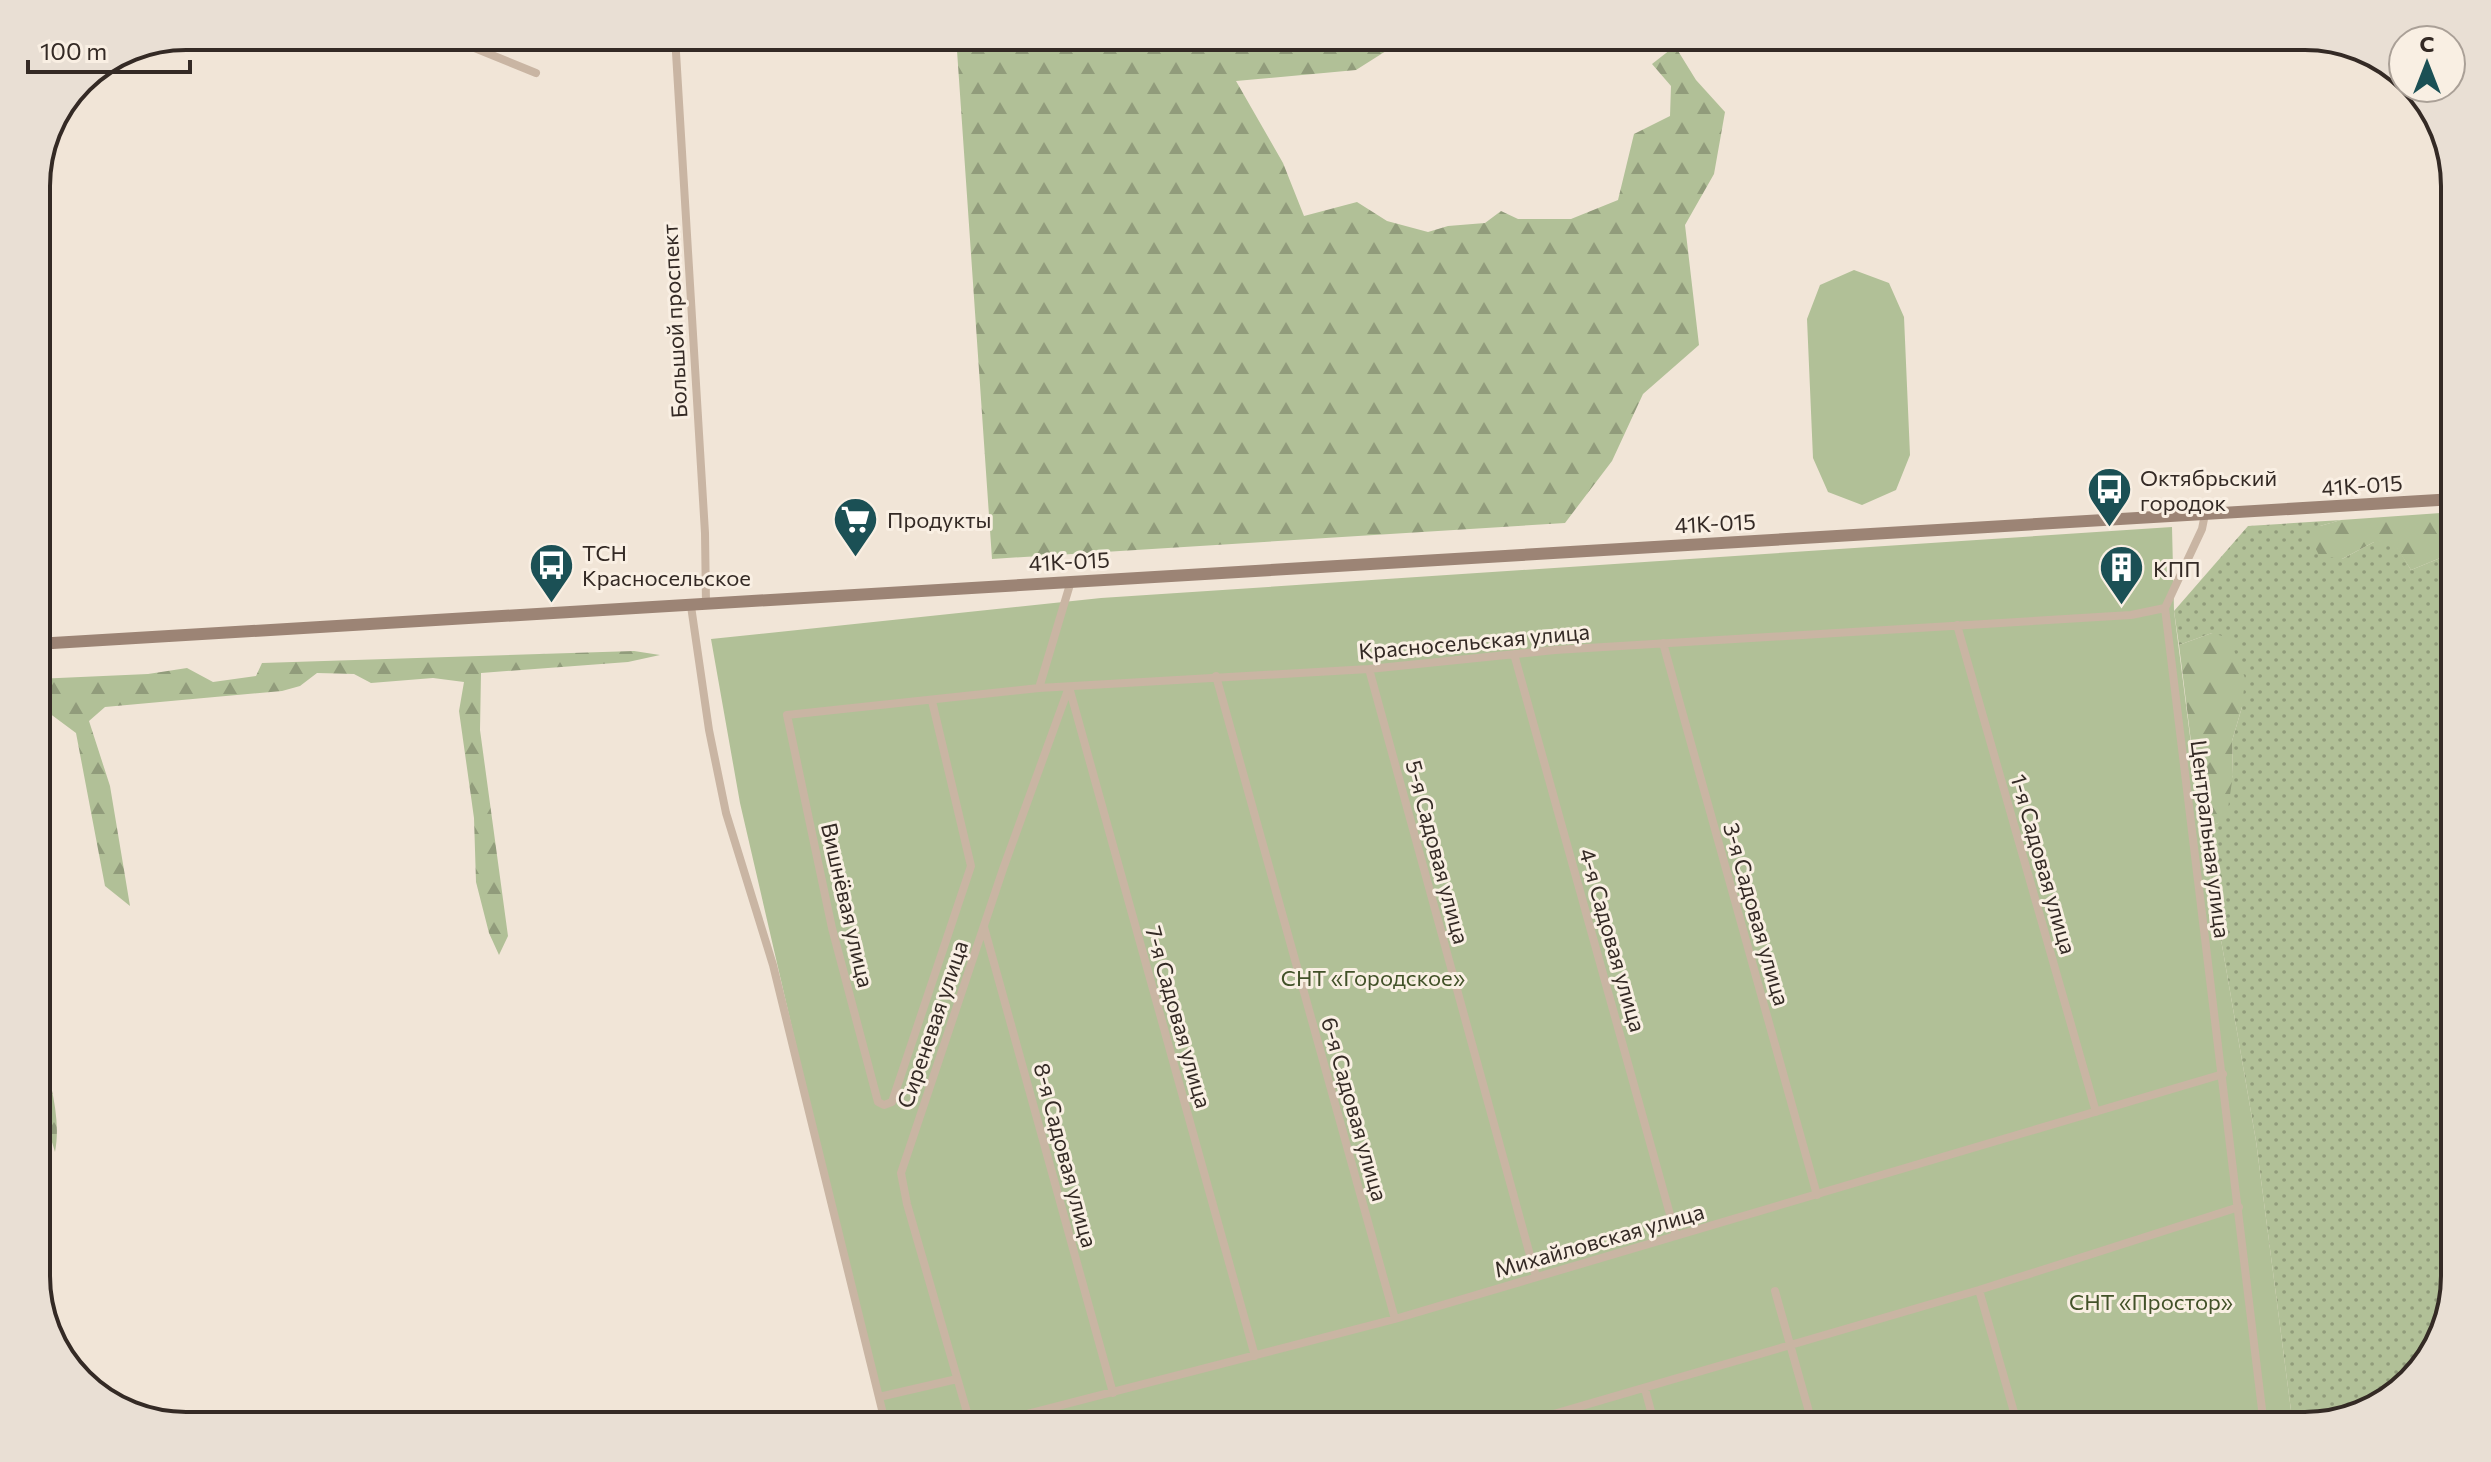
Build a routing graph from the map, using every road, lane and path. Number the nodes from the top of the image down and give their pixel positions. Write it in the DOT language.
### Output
graph roads {
  1 [pos="479,50"];
  2 [pos="676,50"];
  3 [pos="536,73"];
  4 [pos="2441,500"];
  5 [pos="2205,514"];
  6 [pos="1071,581"];
  7 [pos="706,605"];
  8 [pos="691,606"];
  9 [pos="2165,608"];
  10 [pos="1957,625"];
  11 [pos="50,643"];
  12 [pos="1663,643"];
  13 [pos="1514,654"];
  14 [pos="1369,669"];
  15 [pos="1216,676"];
  16 [pos="1069,687"];
  17 [pos="1039,688"];
  18 [pos="932,701"];
  19 [pos="787,715"];
  20 [pos="984,927"];
  21 [pos="2223,1074"];
  22 [pos="2096,1112"];
  23 [pos="1817,1195"];
  24 [pos="2239,1207"];
  25 [pos="1676,1236"];
  26 [pos="1536,1277"];
  27 [pos="1979,1290"];
  28 [pos="1775,1291"];
  29 [pos="1395,1319"];
  30 [pos="1789,1347"];
  31 [pos="1255,1356"];
  32 [pos="957,1379"];
  33 [pos="1645,1389"];
  34 [pos="1113,1393"];
  35 [pos="879,1397"];
  36 [pos="883,1412"];
  37 [pos="967,1412"];
  38 [pos="1037,1412"];
  39 [pos="1563,1412"];
  40 [pos="1651,1412"];
  41 [pos="1809,1412"];
  42 [pos="2014,1412"];
  43 [pos="2261,1412"];
  1 -- 3 [label="street"];
  2 -- 7 [label="street, Большой проспект"];
  4 -- 5 [label="main road, 41К-015"];
  5 -- 6 [label="main road, 41К-015"];
  5 -- 9 [label="street"];
  6 -- 7 [label="main road, 41К-015"];
  6 -- 17 [label="street"];
  7 -- 8 [label="main road, 41К-015"];
  8 -- 11 [label="main road, 41К-015"];
  8 -- 35 [label="street"];
  9 -- 10 [label="street, Красносельская улица"];
  9 -- 21 [label="street, Центральная улица"];
  10 -- 12 [label="street, Красносельская улица"];
  10 -- 22 [label="street, 1-я Садовая улица"];
  12 -- 13 [label="street, Красносельская улица"];
  12 -- 23 [label="street, 3-я Садовая улица"];
  13 -- 14 [label="street, Красносельская улица"];
  13 -- 25 [label="street, 4-я Садовая улица"];
  14 -- 15 [label="street, Красносельская улица"];
  14 -- 26 [label="street, 5-я Садовая улица"];
  15 -- 16 [label="street, Красносельская улица"];
  15 -- 29 [label="street, 6-я Садовая улица"];
  16 -- 17 [label="street, Красносельская улица"];
  16 -- 20 [label="street, Сиреневая улица"];
  16 -- 31 [label="street, 7-я Садовая улица"];
  17 -- 18 [label="street, Красносельская улица"];
  18 -- 19 [label="street, Красносельская улица"];
  18 -- 19 [label="street, Вишнёвая улица"];
  20 -- 32 [label="street, Сиреневая улица"];
  20 -- 34 [label="street, 8-я Садовая улица"];
  21 -- 22 [label="street, Михайловская улица"];
  21 -- 24 [label="street, Центральная улица"];
  22 -- 23 [label="street, Михайловская улица"];
  23 -- 25 [label="street, Михайловская улица"];
  24 -- 27 [label="street"];
  24 -- 43 [label="street, Центральная улица"];
  25 -- 26 [label="street, Михайловская улица"];
  26 -- 29 [label="street, Михайловская улица"];
  27 -- 30 [label="street"];
  27 -- 42 [label="street"];
  28 -- 30 [label="street"];
  29 -- 31 [label="street, Михайловская улица"];
  30 -- 33 [label="street"];
  30 -- 41 [label="street"];
  31 -- 34 [label="street, Михайловская улица"];
  32 -- 35 [label="street"];
  32 -- 37 [label="street"];
  33 -- 39 [label="street"];
  33 -- 40 [label="street"];
  34 -- 38 [label="street, Михайловская улица"];
  35 -- 36 [label="street"];
}
